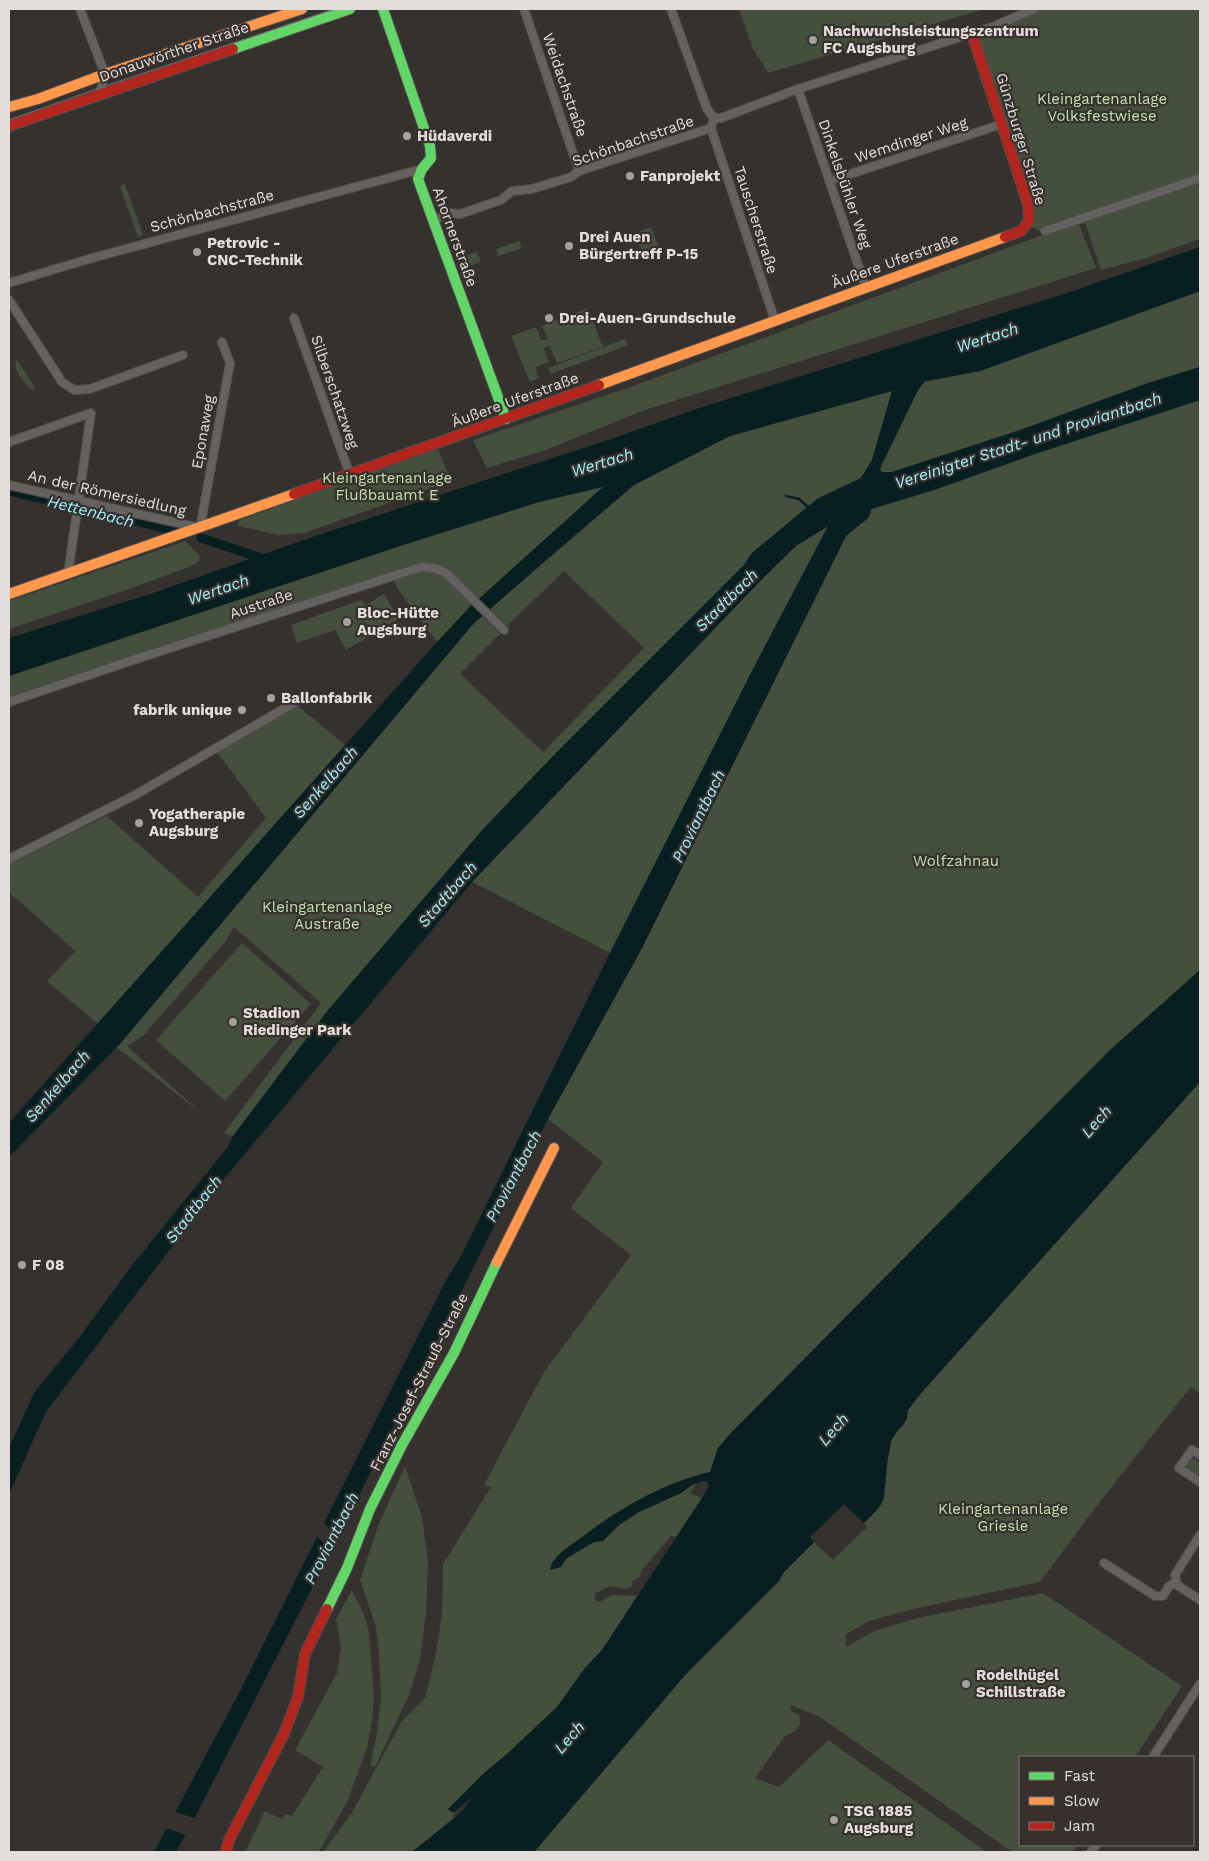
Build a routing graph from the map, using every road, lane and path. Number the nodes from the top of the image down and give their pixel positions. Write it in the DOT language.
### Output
graph roads {
  1 [pos="80,9"];
  2 [pos="302,9"];
  3 [pos="350,9"];
  4 [pos="383,9"];
  5 [pos="524,9"];
  6 [pos="671,9"];
  7 [pos="1034,9"];
  8 [pos="972,34"];
  9 [pos="105,74"];
  10 [pos="798,89"];
  11 [pos="100,94"];
  12 [pos="9,107"];
  13 [pos="714,118"];
  14 [pos="1002,124"];
  15 [pos="9,126"];
  16 [pos="711,128"];
  17 [pos="422,168"];
  18 [pos="579,171"];
  19 [pos="1200,178"];
  20 [pos="830,181"];
  21 [pos="433,220"];
  22 [pos="1026,225"];
  23 [pos="1045,230"];
  24 [pos="9,283"];
  25 [pos="866,288"];
  26 [pos="9,300"];
  27 [pos="294,318"];
  28 [pos="775,321"];
  29 [pos="222,342"];
  30 [pos="183,355"];
  31 [pos="506,419"];
  32 [pos="9,442"];
  33 [pos="350,475"];
  34 [pos="9,485"];
  35 [pos="79,501"];
  36 [pos="200,528"];
  37 [pos="68,574"];
  38 [pos="9,594"];
  39 [pos="504,630"];
  40 [pos="306,696"];
  41 [pos="9,702"];
  42 [pos="9,859"];
  43 [pos="554,1148"];
  44 [pos="1200,1455"];
  45 [pos="1200,1482"];
  46 [pos="1200,1535"];
  47 [pos="1104,1564"];
  48 [pos="1176,1583"];
  49 [pos="1200,1600"];
  50 [pos="1200,1684"];
  51 [pos="1154,1756"];
  52 [pos="226,1852"];
  1 -- 9 [label="street"];
  2 -- 9 [label="street, Donauwörther Straße"];
  3 -- 11 [label="street, Donauwörther Straße"];
  4 -- 17 [label="street, Ahornerstraße"];
  5 -- 18 [label="street, Weidachstraße"];
  6 -- 13 [label="street"];
  7 -- 8 [label="street, Schönbachstraße"];
  8 -- 10 [label="street, Schönbachstraße"];
  8 -- 14 [label="street, Günzburger Straße"];
  9 -- 11 [label="street"];
  9 -- 12 [label="street, Donauwörther Straße"];
  10 -- 13 [label="street, Schönbachstraße"];
  10 -- 20 [label="street, Dinkelsbühler Weg"];
  11 -- 15 [label="street, Donauwörther Straße"];
  13 -- 16 [label="street, Schönbachstraße"];
  14 -- 20 [label="street, Wemdinger Weg"];
  14 -- 22 [label="street, Günzburger Straße"];
  16 -- 18 [label="street, Schönbachstraße"];
  16 -- 28 [label="street, Tauscherstraße"];
  17 -- 21 [label="street, Ahornerstraße"];
  17 -- 24 [label="street, Schönbachstraße"];
  18 -- 21 [label="street, Schönbachstraße"];
  19 -- 23 [label="street"];
  20 -- 25 [label="street, Dinkelsbühler Weg"];
  21 -- 31 [label="street, Ahornerstraße"];
  22 -- 25 [label="street, Äußere Uferstraße"];
  25 -- 28 [label="street, Äußere Uferstraße"];
  26 -- 30 [label="street"];
  27 -- 33 [label="street, Silberschatzweg"];
  28 -- 31 [label="street, Äußere Uferstraße"];
  29 -- 36 [label="street, Eponaweg"];
  31 -- 33 [label="street, Äußere Uferstraße"];
  32 -- 35 [label="street"];
  33 -- 36 [label="street, Äußere Uferstraße"];
  34 -- 35 [label="street, An der Römersiedlung"];
  35 -- 36 [label="street, An der Römersiedlung"];
  35 -- 37 [label="street"];
  36 -- 37 [label="street, Äußere Uferstraße"];
  37 -- 38 [label="street, Äußere Uferstraße"];
  39 -- 41 [label="street, Austraße"];
  40 -- 42 [label="street"];
  43 -- 52 [label="street, Franz-Josef-Strauß-Straße"];
  44 -- 45 [label="street"];
  46 -- 48 [label="street"];
  47 -- 48 [label="street"];
  48 -- 49 [label="street"];
  50 -- 51 [label="street"];
}
